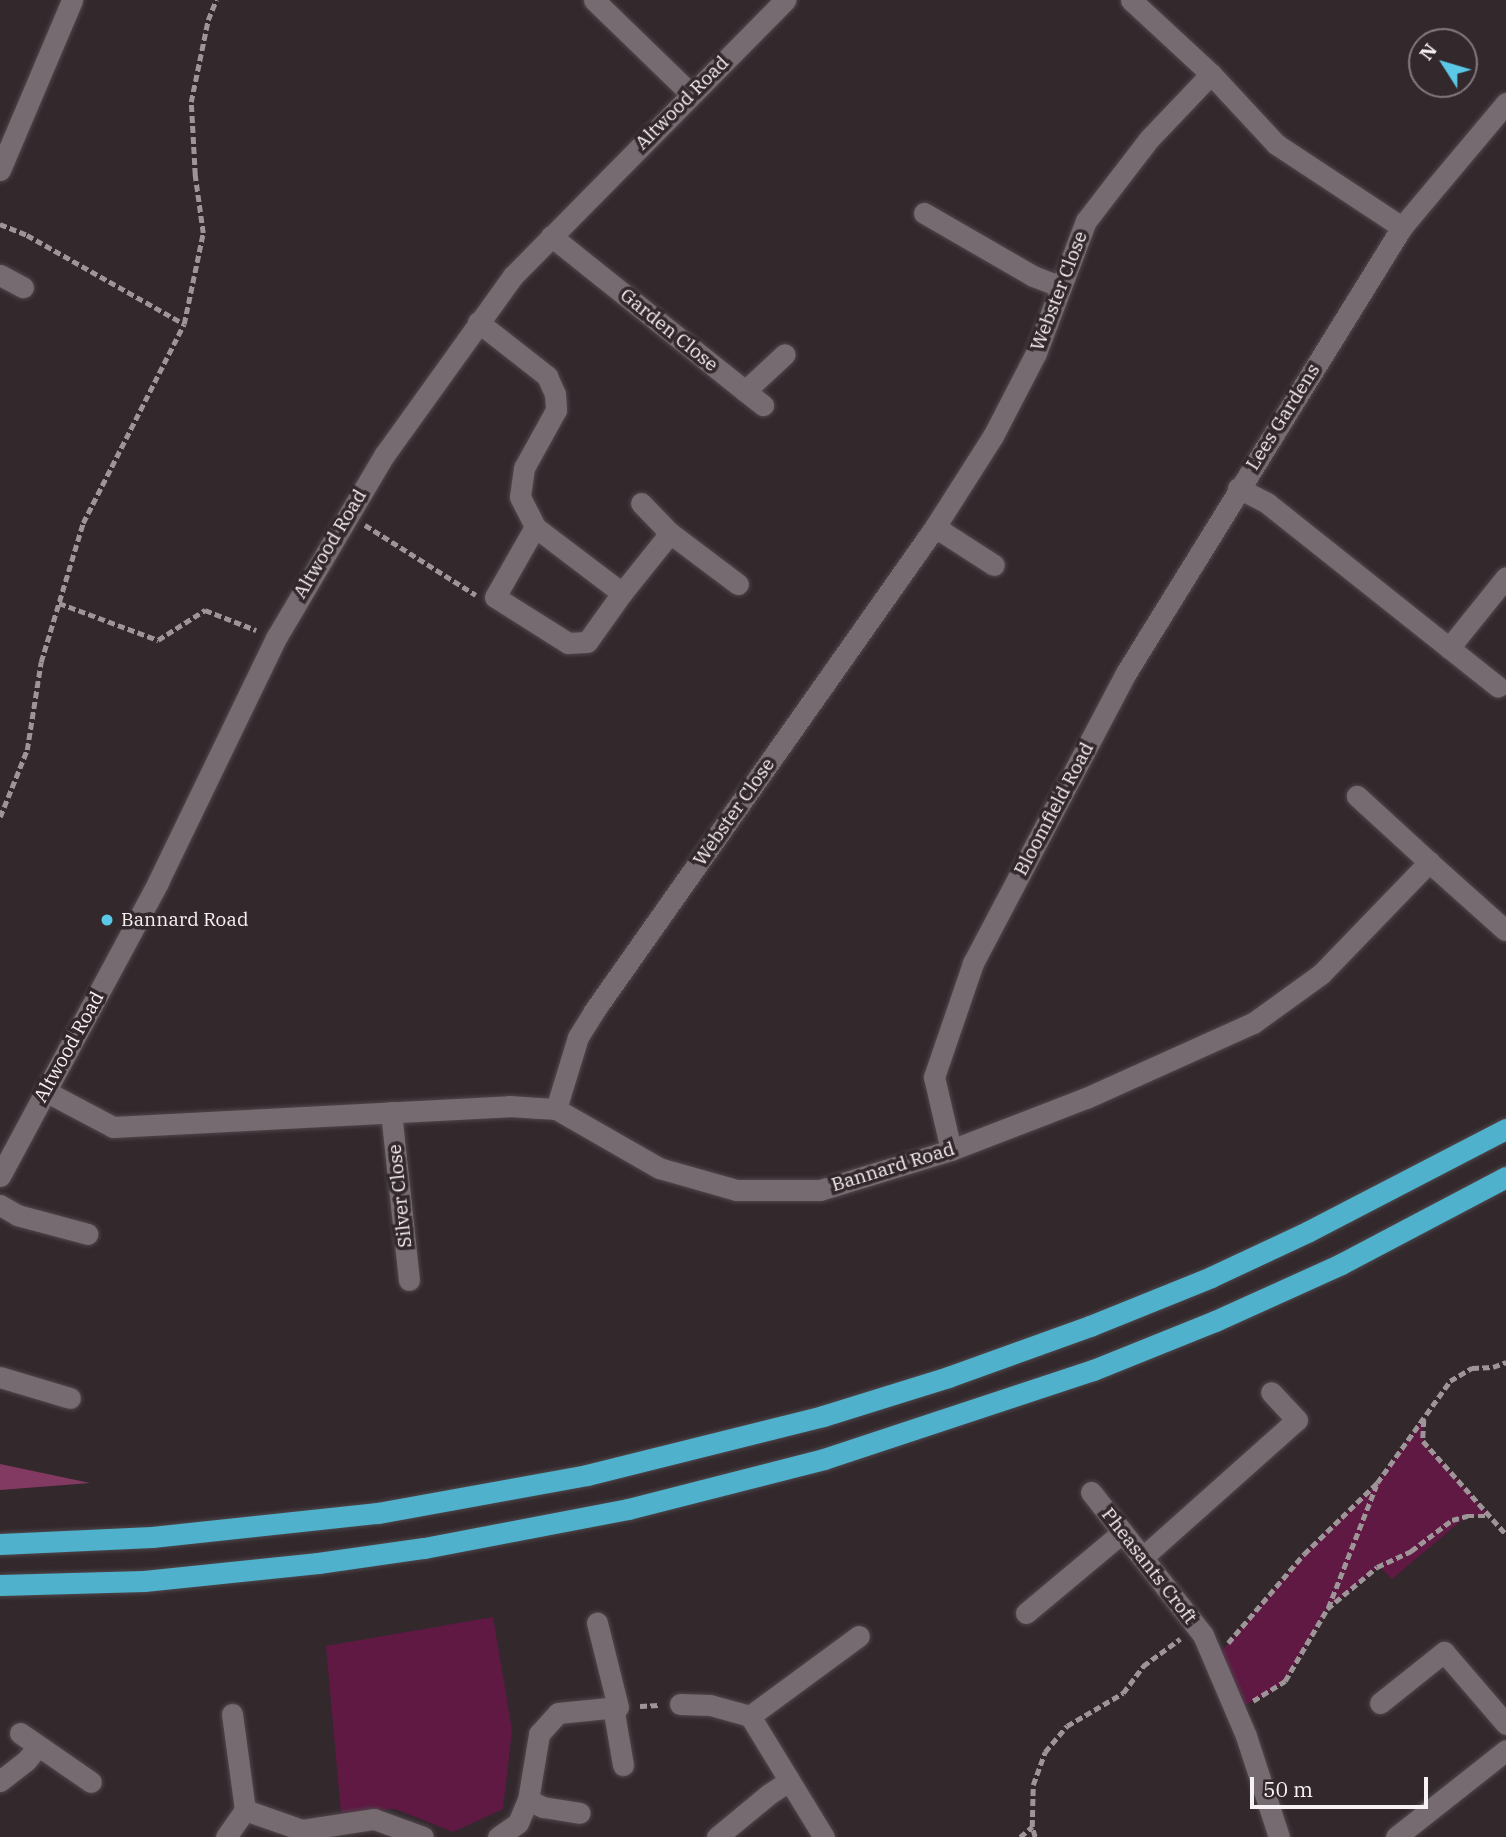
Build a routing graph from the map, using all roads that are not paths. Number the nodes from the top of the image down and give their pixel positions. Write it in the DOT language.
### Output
graph roads {
  1 [pos="72,0"];
  2 [pos="594,0"];
  3 [pos="785,0"];
  4 [pos="1131,0"];
  5 [pos="1211,74"];
  6 [pos="691,94"];
  7 [pos="1506,103"];
  8 [pos="0,170"];
  9 [pos="924,213"];
  10 [pos="1402,228"];
  11 [pos="551,236"];
  12 [pos="0,275"];
  13 [pos="1059,286"];
  14 [pos="23,287"];
  15 [pos="478,322"];
  16 [pos="785,354"];
  17 [pos="745,391"];
  18 [pos="763,405"];
  19 [pos="1238,488"];
  20 [pos="641,503"];
  21 [pos="535,527"];
  22 [pos="935,527"];
  23 [pos="670,533"];
  24 [pos="994,565"];
  25 [pos="1506,577"];
  26 [pos="738,584"];
  27 [pos="622,593"];
  28 [pos="1449,648"];
  29 [pos="1499,687"];
  30 [pos="1357,796"];
  31 [pos="1429,863"];
  32 [pos="1505,930"];
  33 [pos="45,1091"];
  34 [pos="556,1109"];
  35 [pos="391,1112"];
  36 [pos="1506,1129"];
  37 [pos="951,1150"];
  38 [pos="0,1176"];
  39 [pos="1506,1177"];
  40 [pos="0,1205"];
  41 [pos="88,1234"];
  42 [pos="409,1280"];
  43 [pos="0,1377"];
  44 [pos="1271,1392"];
  45 [pos="70,1398"];
  46 [pos="1091,1492"];
  47 [pos="1123,1532"];
  48 [pos="0,1544"];
  49 [pos="1143,1557"];
  50 [pos="0,1585"];
  51 [pos="1026,1613"];
  52 [pos="597,1623"];
  53 [pos="859,1636"];
  54 [pos="1380,1703"];
  55 [pos="680,1704"];
  56 [pos="615,1707"];
  57 [pos="232,1714"];
  58 [pos="750,1716"];
  59 [pos="1506,1724"];
  60 [pos="1506,1750"];
  61 [pos="623,1765"];
  62 [pos="0,1781"];
  63 [pos="789,1781"];
  64 [pos="91,1782"];
  65 [pos="528,1800"];
  66 [pos="245,1810"];
  67 [pos="580,1813"];
  68 [pos="525,1830"];
  69 [pos="226,1837"];
  70 [pos="423,1837"];
  71 [pos="498,1837"];
  72 [pos="717,1837"];
  73 [pos="824,1837"];
  74 [pos="1279,1837"];
  75 [pos="1396,1837"];
  1 -- 8 [label="street"];
  2 -- 6 [label="street"];
  3 -- 6 [label="street, Altwood Road"];
  4 -- 5 [label="street"];
  5 -- 10 [label="street"];
  5 -- 13 [label="street, Webster Close"];
  6 -- 11 [label="street, Altwood Road"];
  7 -- 10 [label="street, Lees Gardens"];
  9 -- 13 [label="street"];
  10 -- 19 [label="street, Lees Gardens"];
  11 -- 15 [label="street, Altwood Road"];
  11 -- 17 [label="street, Garden Close"];
  12 -- 14 [label="street"];
  13 -- 22 [label="street, Webster Close"];
  15 -- 21 [label="street"];
  15 -- 33 [label="street, Altwood Road"];
  16 -- 17 [label="street"];
  17 -- 18 [label="street, Garden Close"];
  19 -- 28 [label="street, Lees Gardens"];
  19 -- 37 [label="street, Bloomfield Road"];
  20 -- 23 [label="street"];
  21 -- 27 [label="street"];
  21 -- 27 [label="street"];
  22 -- 24 [label="street"];
  22 -- 34 [label="street, Webster Close"];
  23 -- 26 [label="street"];
  23 -- 27 [label="street"];
  25 -- 28 [label="street"];
  28 -- 29 [label="street, Lees Gardens"];
  30 -- 31 [label="street"];
  31 -- 32 [label="street"];
  31 -- 37 [label="street, Bannard Road"];
  33 -- 35 [label="street, Bannard Road"];
  33 -- 38 [label="street, Altwood Road"];
  34 -- 35 [label="street, Bannard Road"];
  34 -- 37 [label="street, Bannard Road"];
  35 -- 42 [label="street, Silver Close"];
  36 -- 48 [label="highway"];
  39 -- 50 [label="highway"];
  40 -- 41 [label="street"];
  43 -- 45 [label="street"];
  44 -- 49 [label="street"];
  46 -- 47 [label="street, Pheasants Croft"];
  47 -- 49 [label="street, Pheasants Croft"];
  47 -- 51 [label="street"];
  49 -- 74 [label="street, Pheasants Croft"];
  52 -- 56 [label="street"];
  53 -- 58 [label="street"];
  54 -- 59 [label="street"];
  55 -- 58 [label="street"];
  56 -- 61 [label="street"];
  56 -- 65 [label="street"];
  57 -- 66 [label="street"];
  58 -- 63 [label="street"];
  60 -- 75 [label="street"];
  62 -- 64 [label="street"];
  63 -- 72 [label="street"];
  63 -- 73 [label="street"];
  65 -- 67 [label="street"];
  65 -- 68 [label="street"];
  66 -- 69 [label="street"];
  66 -- 70 [label="street"];
  68 -- 71 [label="street"];
}
